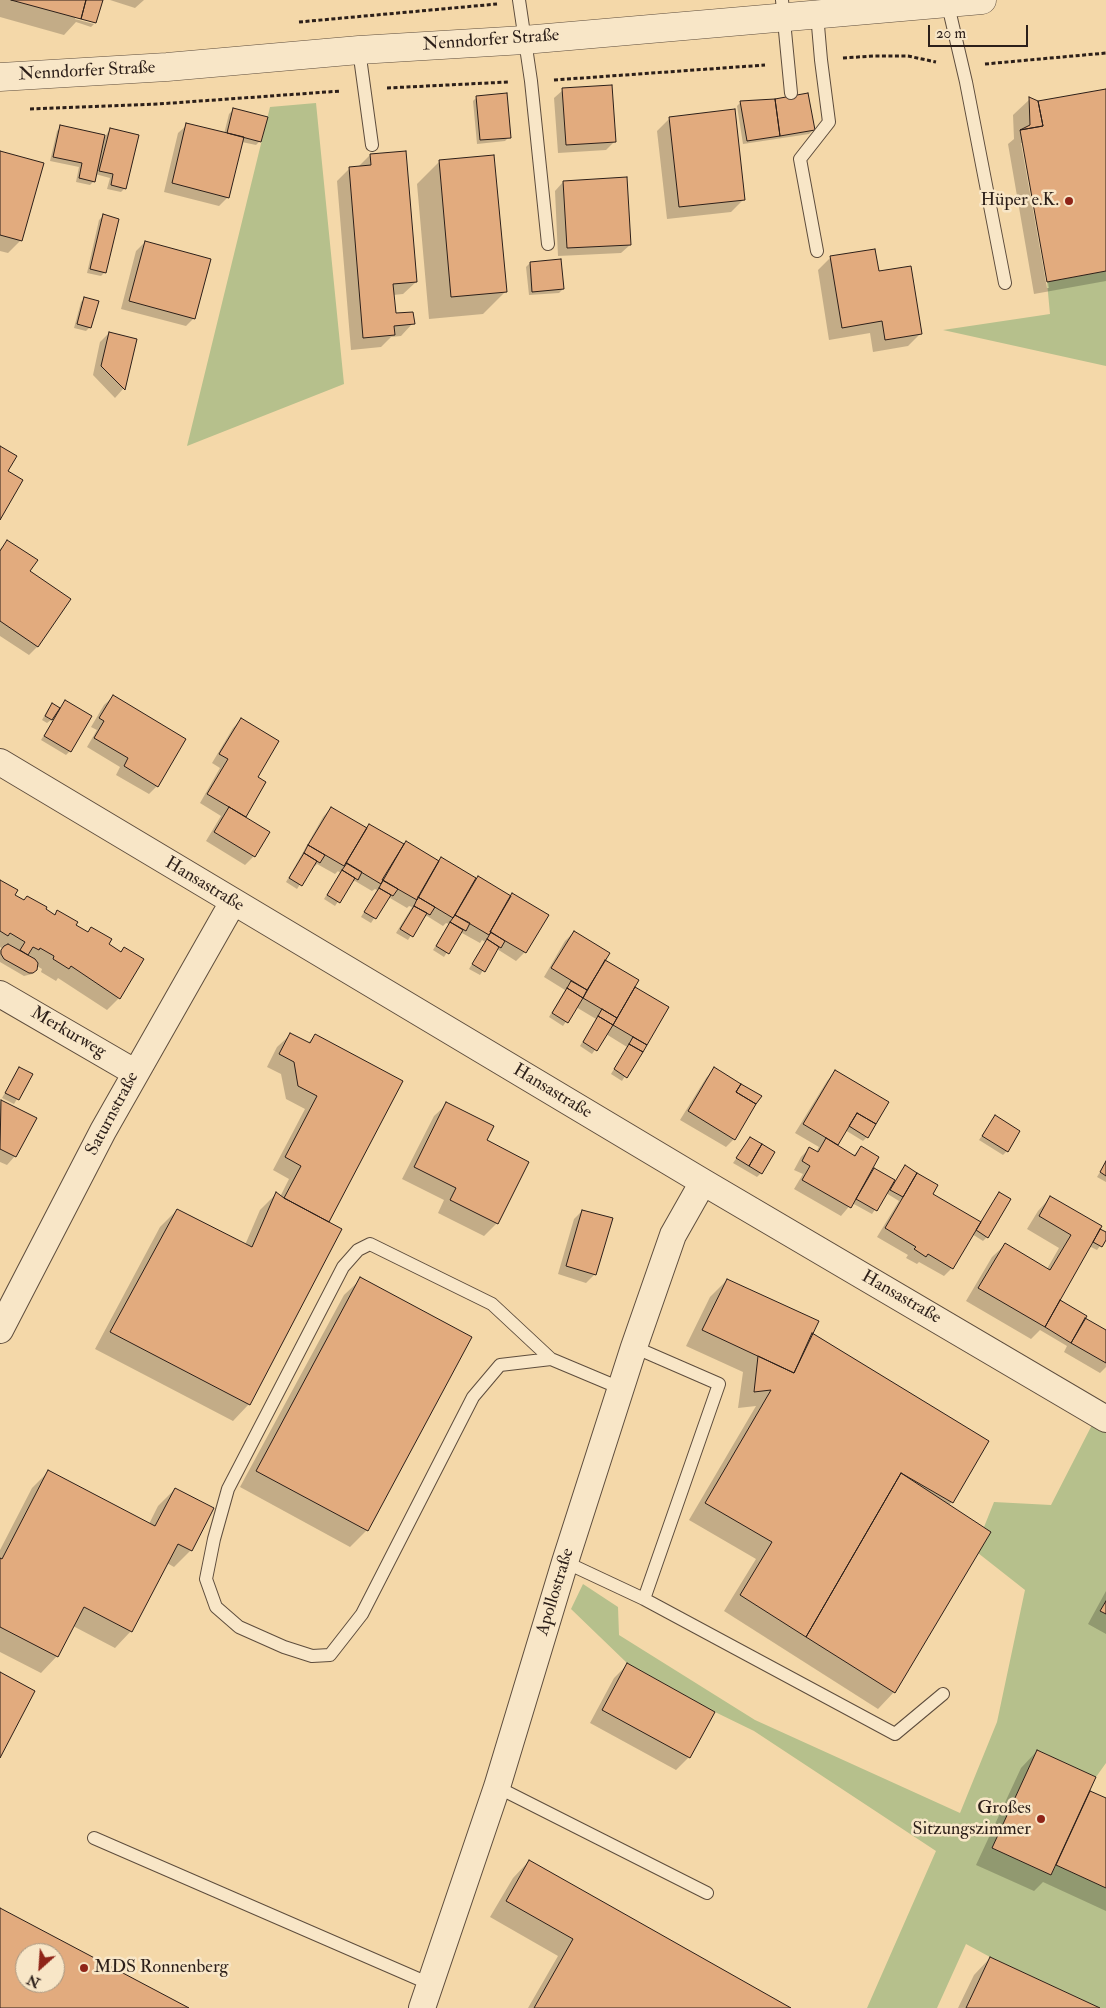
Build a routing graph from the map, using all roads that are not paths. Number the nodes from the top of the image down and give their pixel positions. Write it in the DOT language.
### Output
graph roads {
  1 [pos="519,0"];
  2 [pos="982,0"];
  3 [pos="947,1"];
  4 [pos="857,5"];
  5 [pos="782,8"];
  6 [pos="817,14"];
  7 [pos="524,40"];
  8 [pos="359,50"];
  9 [pos="0,77"];
  10 [pos="790,93"];
  11 [pos="372,146"];
  12 [pos="548,244"];
  13 [pos="817,251"];
  14 [pos="1005,283"];
  15 [pos="0,762"];
  16 [pos="233,902"];
  17 [pos="0,994"];
  18 [pos="136,1073"];
  19 [pos="703,1182"];
  20 [pos="0,1330"];
  21 [pos="634,1347"];
  22 [pos="551,1359"];
  23 [pos="620,1388"];
  24 [pos="1106,1419"];
  25 [pos="565,1562"];
  26 [pos="644,1600"];
  27 [pos="943,1694"];
  28 [pos="497,1788"];
  29 [pos="94,1838"];
  30 [pos="707,1893"];
  31 [pos="426,1996"];
  1 -- 7 [label="lane"];
  2 -- 3 [label="street, Nenndorfer Straße"];
  3 -- 4 [label="street, Nenndorfer Straße"];
  3 -- 14 [label="lane"];
  4 -- 6 [label="street, Nenndorfer Straße"];
  5 -- 6 [label="street, Nenndorfer Straße"];
  5 -- 7 [label="street, Nenndorfer Straße"];
  5 -- 10 [label="lane"];
  6 -- 13 [label="lane"];
  7 -- 8 [label="street, Nenndorfer Straße"];
  7 -- 12 [label="lane"];
  8 -- 9 [label="street, Nenndorfer Straße"];
  8 -- 11 [label="lane"];
  15 -- 16 [label="street, Hansastraße"];
  16 -- 18 [label="street, Saturnstraße"];
  16 -- 19 [label="street, Hansastraße"];
  17 -- 18 [label="street, Merkurweg"];
  18 -- 20 [label="street, Saturnstraße"];
  19 -- 21 [label="street, Apollostraße"];
  19 -- 24 [label="street, Hansastraße"];
  21 -- 23 [label="street, Apollostraße"];
  21 -- 26 [label="lane"];
  22 -- 22 [label="lane"];
  22 -- 23 [label="lane"];
  23 -- 25 [label="street, Apollostraße"];
  25 -- 26 [label="lane"];
  25 -- 28 [label="street, Apollostraße"];
  26 -- 27 [label="lane"];
  28 -- 30 [label="lane"];
  28 -- 31 [label="street, Apollostraße"];
  29 -- 31 [label="lane"];
}
